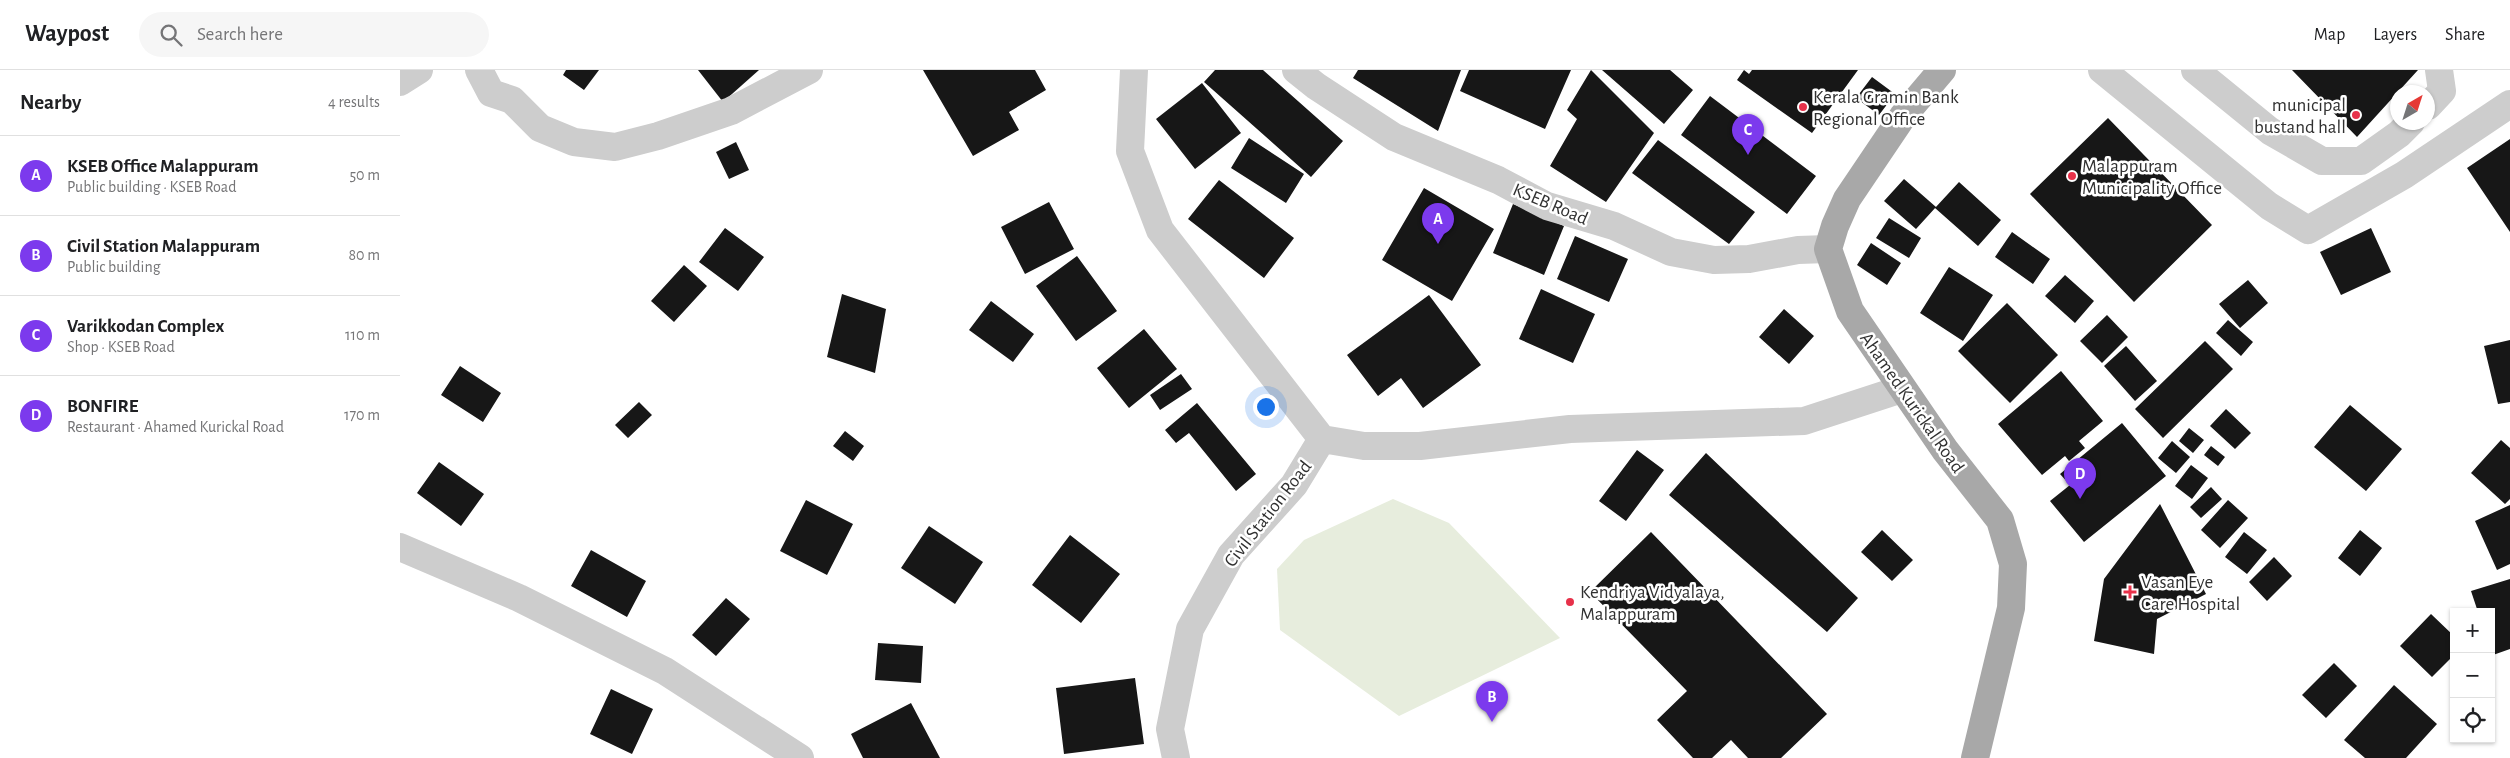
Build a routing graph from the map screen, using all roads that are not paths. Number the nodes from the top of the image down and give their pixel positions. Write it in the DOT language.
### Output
graph roads {
  1 [pos="419,70"];
  2 [pos="479,70"];
  3 [pos="810,70"];
  4 [pos="1134,70"];
  5 [pos="1296,70"];
  6 [pos="1942,70"];
  7 [pos="2102,70"];
  8 [pos="2195,70"];
  9 [pos="2439,70"];
  10 [pos="400,82"];
  11 [pos="2435,99"];
  12 [pos="2510,104"];
  13 [pos="2403,130"];
  14 [pos="1828,248"];
  15 [pos="1902,389"];
  16 [pos="1322,439"];
  17 [pos="400,547"];
  18 [pos="800,758"];
  19 [pos="1176,758"];
  20 [pos="1975,758"];
  1 -- 10 [label="street"];
  2 -- 3 [label="street"];
  4 -- 16 [label="street"];
  5 -- 14 [label="street, KSEB Road"];
  6 -- 14 [label="main road"];
  7 -- 12 [label="street"];
  8 -- 13 [label="street"];
  9 -- 11 [label="street"];
  14 -- 15 [label="main road, Ahamed Kurickal Road"];
  15 -- 16 [label="street"];
  15 -- 20 [label="main road, Ahamed Kurickal Road"];
  16 -- 19 [label="street, Civil Station Road"];
  17 -- 18 [label="street"];
}
